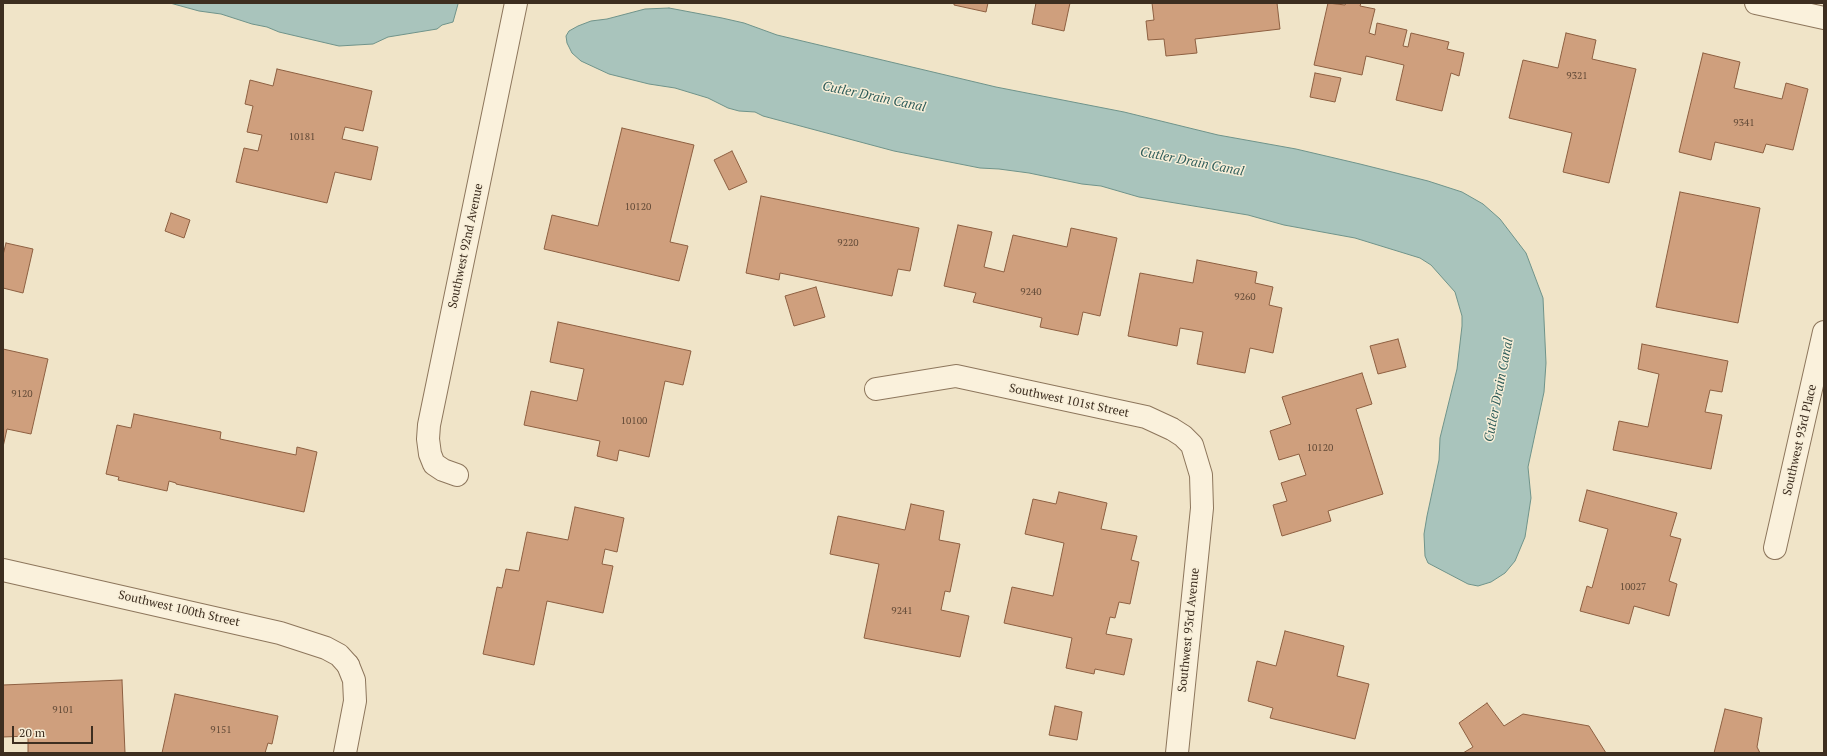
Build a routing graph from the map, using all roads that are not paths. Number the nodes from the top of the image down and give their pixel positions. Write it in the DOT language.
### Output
graph roads {
  1 [pos="516,3"];
  2 [pos="1756,3"];
  3 [pos="1824,18"];
  4 [pos="1824,332"];
  5 [pos="876,389"];
  6 [pos="457,475"];
  7 [pos="1202,508"];
  8 [pos="1775,548"];
  9 [pos="3,570"];
  10 [pos="345,753"];
  11 [pos="1176,753"];
  1 -- 6 [label="street, Southwest 92nd Avenue"];
  2 -- 3 [label="street"];
  4 -- 8 [label="street, Southwest 93rd Place"];
  5 -- 7 [label="street, Southwest 101st Street"];
  7 -- 11 [label="street, Southwest 93rd Avenue"];
  9 -- 10 [label="street, Southwest 100th Street"];
}
